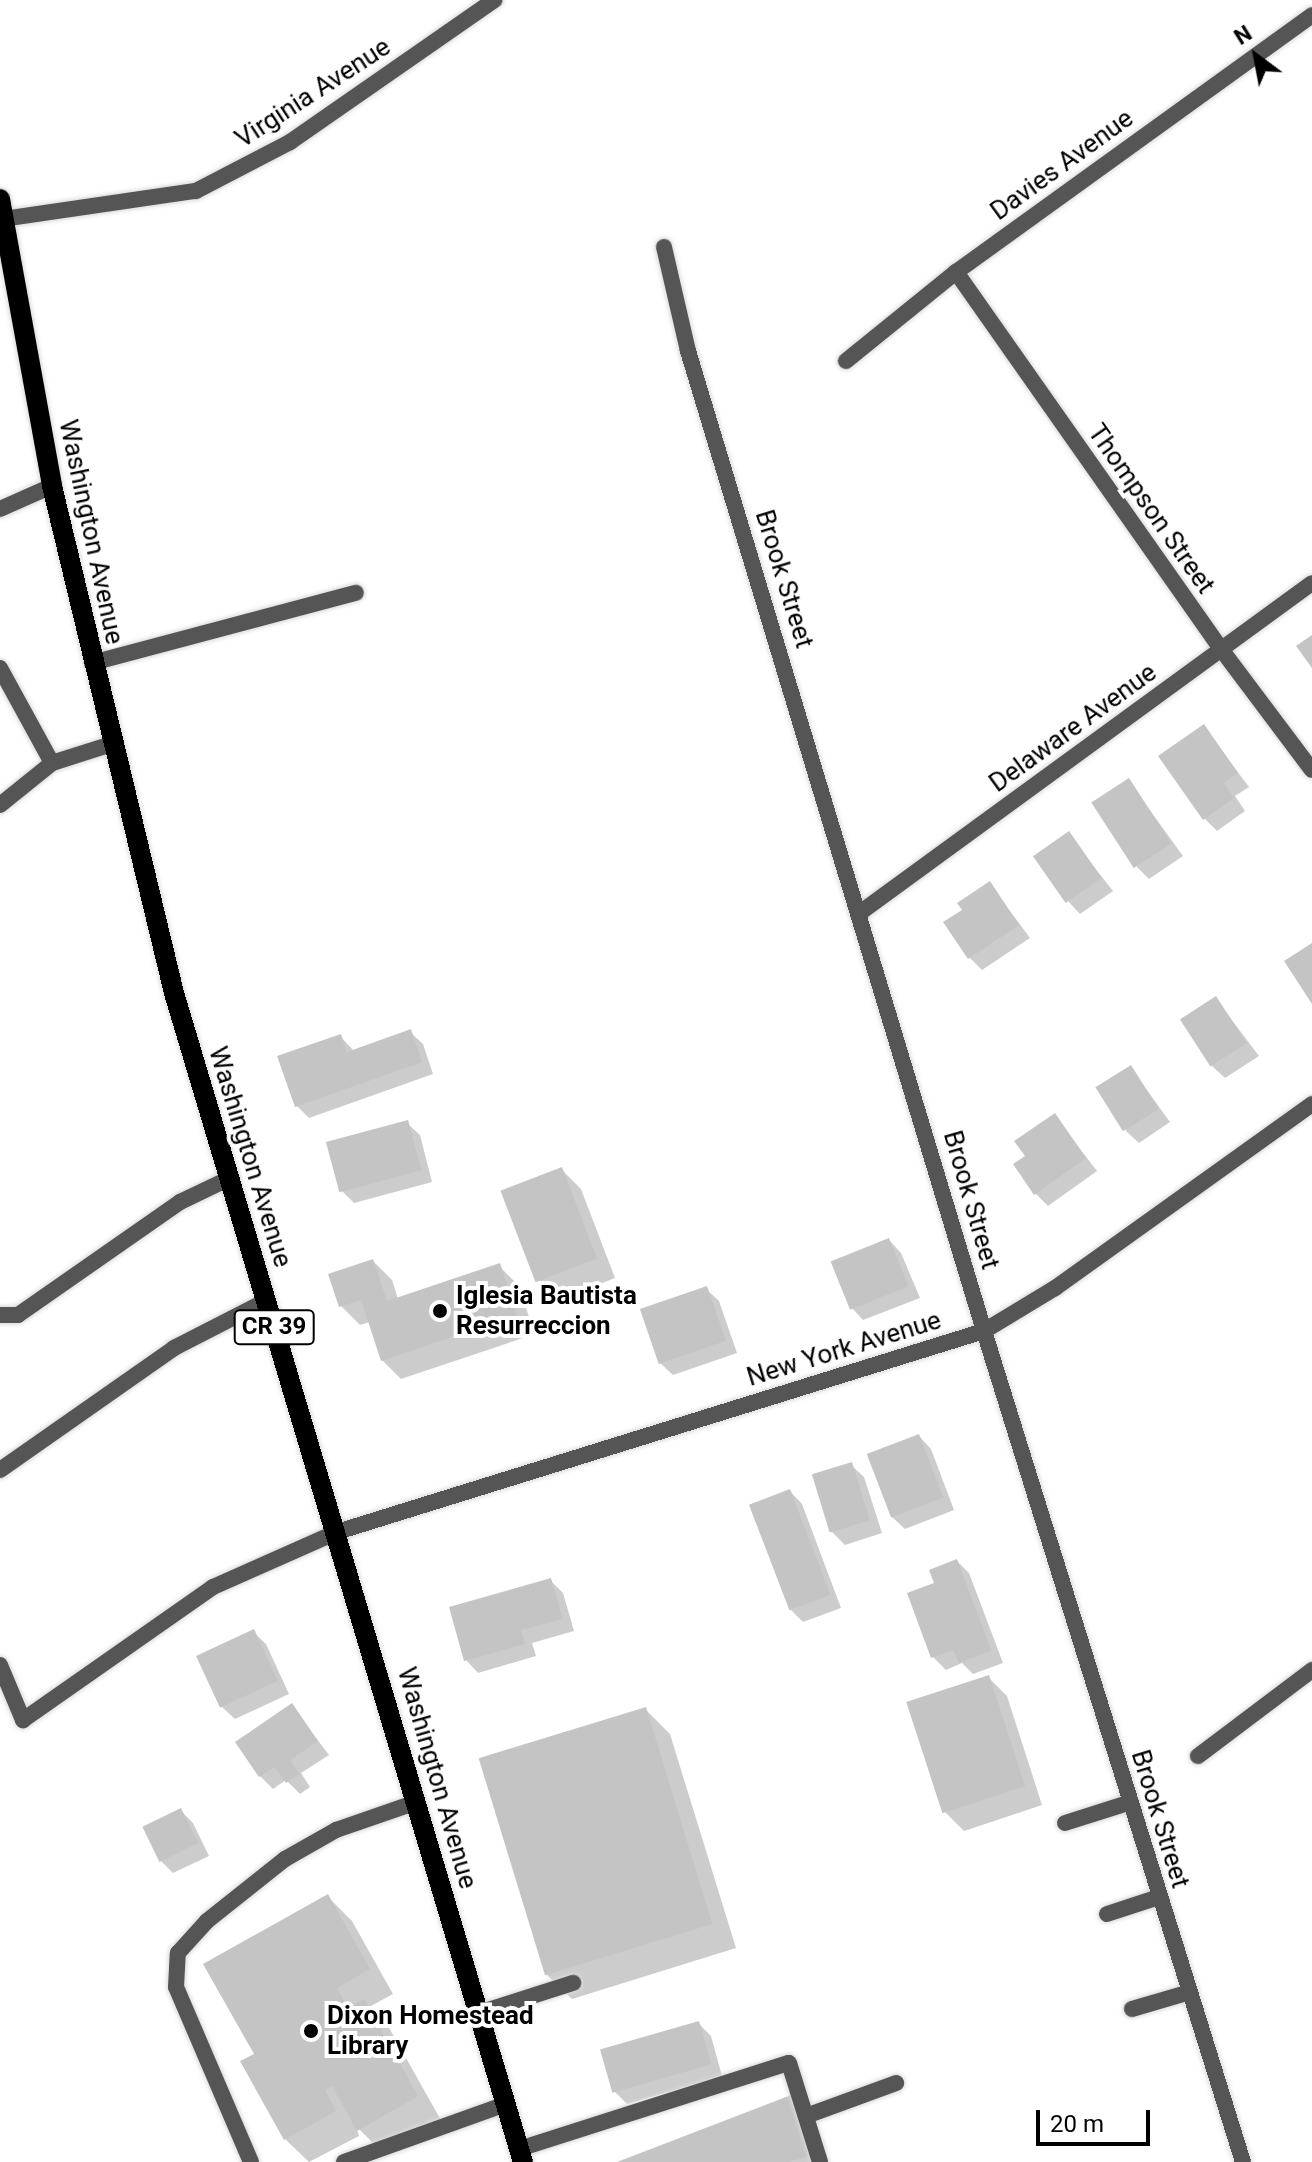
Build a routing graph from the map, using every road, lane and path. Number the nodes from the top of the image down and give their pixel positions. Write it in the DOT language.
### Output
graph roads {
  1 [pos="494,0"];
  2 [pos="1312,15"];
  3 [pos="2,209"];
  4 [pos="664,247"];
  5 [pos="956,272"];
  6 [pos="846,361"];
  7 [pos="52,486"];
  8 [pos="0,509"];
  9 [pos="1312,583"];
  10 [pos="356,593"];
  11 [pos="1221,649"];
  12 [pos="92,663"];
  13 [pos="0,668"];
  14 [pos="112,744"];
  15 [pos="52,763"];
  16 [pos="1312,770"];
  17 [pos="0,805"];
  18 [pos="861,912"];
  19 [pos="1312,1104"];
  20 [pos="228,1179"];
  21 [pos="266,1301"];
  22 [pos="0,1315"];
  23 [pos="984,1331"];
  24 [pos="0,1470"];
  25 [pos="337,1532"];
  26 [pos="0,1665"];
  27 [pos="1312,1670"];
  28 [pos="1198,1756"];
  29 [pos="417,1802"];
  30 [pos="1131,1802"];
  31 [pos="1065,1823"];
  32 [pos="1159,1897"];
  33 [pos="1107,1914"];
  34 [pos="573,1983"];
  35 [pos="1190,1992"];
  36 [pos="1132,2009"];
  37 [pos="479,2013"];
  38 [pos="896,2083"];
  39 [pos="506,2104"];
  40 [pos="806,2116"];
  41 [pos="521,2155"];
  42 [pos="251,2162"];
  43 [pos="344,2162"];
  44 [pos="820,2162"];
  45 [pos="1243,2162"];
  1 -- 3 [label="street, Virginia Avenue"];
  2 -- 5 [label="street, Davies Avenue"];
  3 -- 7 [label="main road, Washington Avenue / CR 39"];
  4 -- 18 [label="street, Brook Street"];
  5 -- 6 [label="street, Davies Avenue"];
  5 -- 11 [label="street, Thompson Street"];
  7 -- 8 [label="street"];
  7 -- 12 [label="main road, Washington Avenue / CR 39"];
  9 -- 11 [label="street, Delaware Avenue"];
  10 -- 12 [label="street"];
  11 -- 16 [label="street, Thompson Street"];
  11 -- 18 [label="street, Delaware Avenue"];
  12 -- 14 [label="main road, Washington Avenue / CR 39"];
  13 -- 15 [label="street"];
  14 -- 15 [label="street"];
  14 -- 20 [label="main road, Washington Avenue / CR 39"];
  15 -- 17 [label="street"];
  18 -- 23 [label="street, Brook Street"];
  19 -- 23 [label="street, New York Avenue"];
  20 -- 21 [label="main road, Washington Avenue / CR 39"];
  20 -- 22 [label="street"];
  21 -- 24 [label="street"];
  21 -- 25 [label="main road, Washington Avenue / CR 39"];
  23 -- 25 [label="street, New York Avenue"];
  23 -- 30 [label="street, Brook Street"];
  25 -- 26 [label="street, New York Avenue"];
  25 -- 29 [label="main road, Washington Avenue / CR 39"];
  27 -- 28 [label="street"];
  29 -- 37 [label="main road, Washington Avenue / CR 39"];
  29 -- 42 [label="street"];
  30 -- 31 [label="street"];
  30 -- 32 [label="street, Brook Street"];
  32 -- 33 [label="street"];
  32 -- 35 [label="street, Brook Street"];
  34 -- 37 [label="street"];
  35 -- 36 [label="street"];
  35 -- 45 [label="street, Brook Street"];
  37 -- 39 [label="main road, Washington Avenue / CR 39"];
  38 -- 40 [label="street"];
  39 -- 41 [label="main road, Washington Avenue / CR 39"];
  39 -- 43 [label="street"];
  40 -- 41 [label="street"];
  40 -- 44 [label="street"];
}
